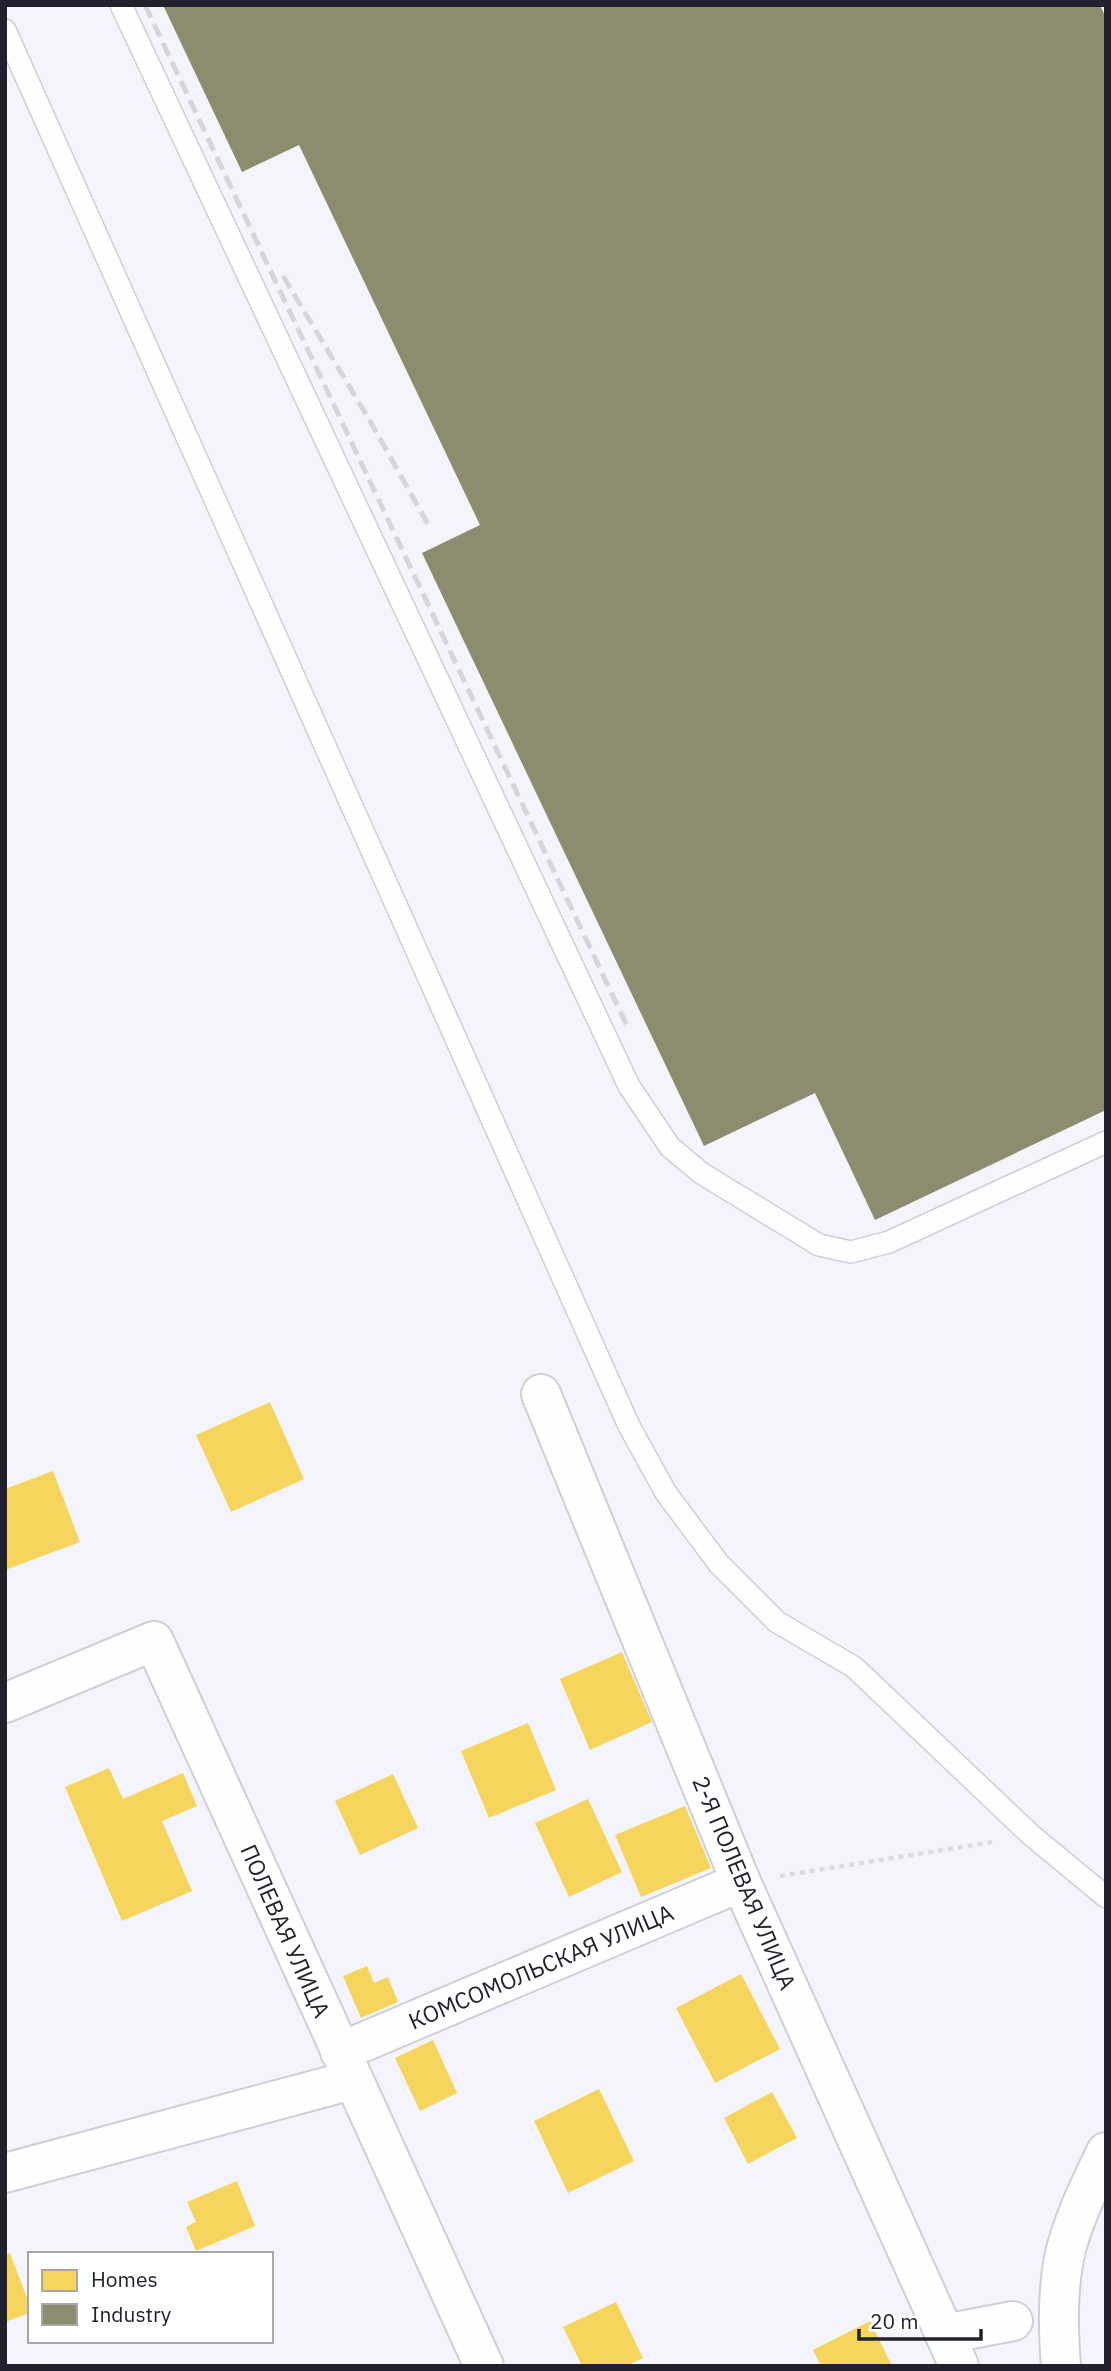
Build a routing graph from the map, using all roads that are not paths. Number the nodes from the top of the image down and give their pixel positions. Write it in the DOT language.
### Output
graph roads {
  1 [pos="121,5"];
  2 [pos="5,30"];
  3 [pos="1106,1142"];
  4 [pos="541,1394"];
  5 [pos="5,1703"];
  6 [pos="741,1882"];
  7 [pos="1106,1897"];
  8 [pos="346,2066"];
  9 [pos="1106,2152"];
  10 [pos="5,2173"];
  11 [pos="1013,2321"];
  12 [pos="952,2350"];
  13 [pos="484,2366"];
  14 [pos="1060,2366"];
  1 -- 3 [label="lane"];
  2 -- 7 [label="lane"];
  4 -- 6 [label="street, 2-Я ПОЛЕВАЯ УЛИЦА"];
  5 -- 8 [label="street, ПОЛЕВАЯ УЛИЦА"];
  6 -- 8 [label="street, КОМСОМОЛЬСКАЯ УЛИЦА"];
  6 -- 12 [label="street, 2-Я ПОЛЕВАЯ УЛИЦА"];
  8 -- 10 [label="street, КОМСОМОЛЬСКАЯ УЛИЦА"];
  8 -- 13 [label="street, ПОЛЕВАЯ УЛИЦА"];
  9 -- 14 [label="street"];
  11 -- 12 [label="street"];
}
